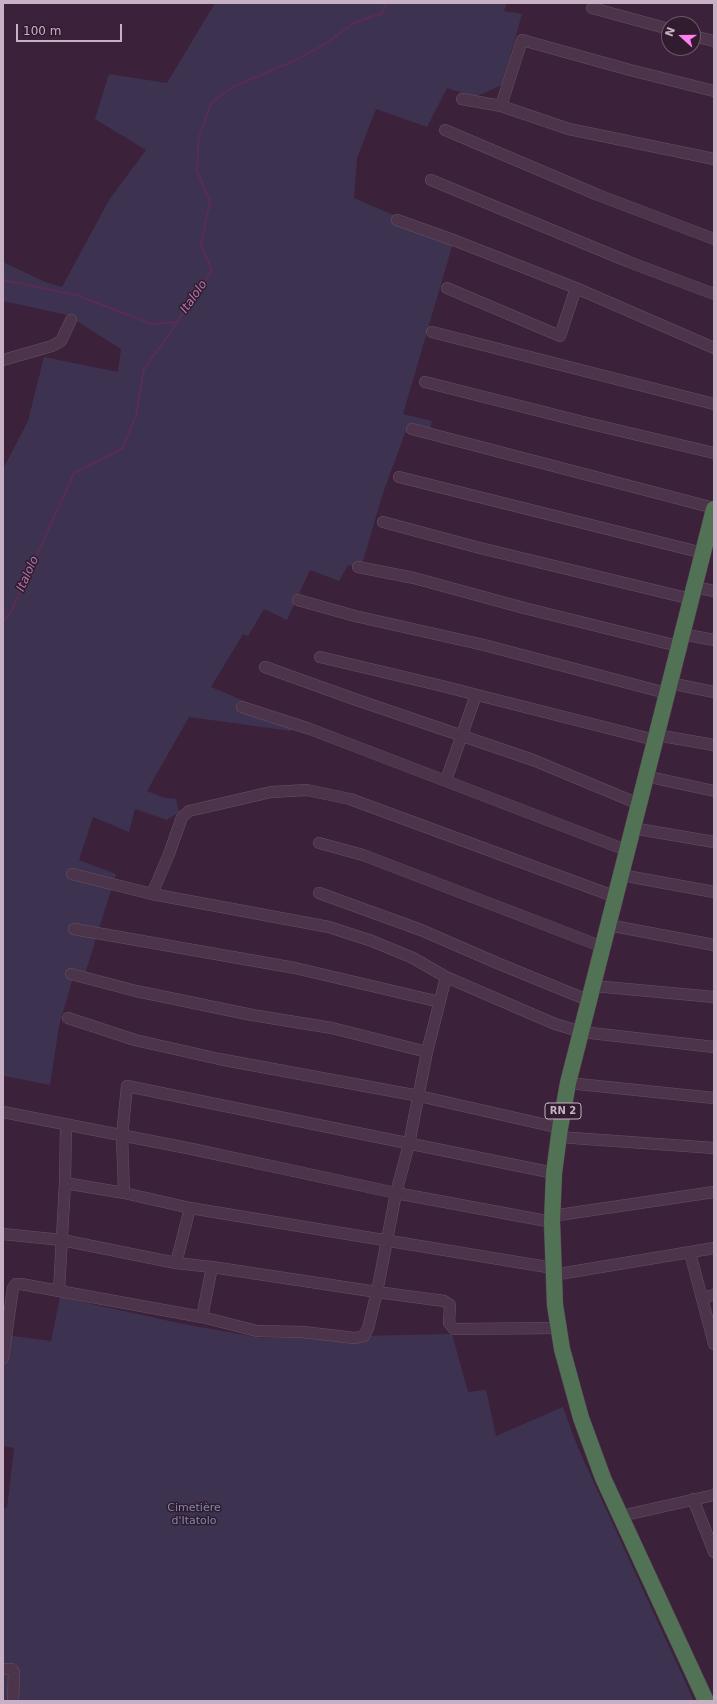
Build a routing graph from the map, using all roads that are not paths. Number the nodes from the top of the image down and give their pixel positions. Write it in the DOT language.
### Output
graph roads {
  1 [pos="592,8"];
  2 [pos="661,28"];
  3 [pos="701,38"];
  4 [pos="714,42"];
  5 [pos="714,91"];
  6 [pos="462,99"];
  7 [pos="501,106"];
  8 [pos="445,130"];
  9 [pos="714,159"];
  10 [pos="431,180"];
  11 [pos="398,220"];
  12 [pos="714,239"];
  13 [pos="447,288"];
  14 [pos="576,288"];
  15 [pos="714,294"];
  16 [pos="71,320"];
  17 [pos="432,332"];
  18 [pos="714,348"];
  19 [pos="3,360"];
  20 [pos="425,382"];
  21 [pos="714,404"];
  22 [pos="412,429"];
  23 [pos="714,453"];
  24 [pos="399,477"];
  25 [pos="714,508"];
  26 [pos="383,522"];
  27 [pos="708,543"];
  28 [pos="358,567"];
  29 [pos="714,590"];
  30 [pos="692,593"];
  31 [pos="298,600"];
  32 [pos="680,640"];
  33 [pos="714,640"];
  34 [pos="320,657"];
  35 [pos="265,667"];
  36 [pos="668,688"];
  37 [pos="714,692"];
  38 [pos="476,695"];
  39 [pos="242,707"];
  40 [pos="463,735"];
  41 [pos="656,738"];
  42 [pos="714,745"];
  43 [pos="645,776"];
  44 [pos="446,780"];
  45 [pos="714,791"];
  46 [pos="638,804"];
  47 [pos="632,828"];
  48 [pos="714,842"];
  49 [pos="319,843"];
  50 [pos="626,850"];
  51 [pos="72,874"];
  52 [pos="621,875"];
  53 [pos="714,892"];
  54 [pos="318,893"];
  55 [pos="152,894"];
  56 [pos="616,897"];
  57 [pos="608,925"];
  58 [pos="74,929"];
  59 [pos="714,945"];
  60 [pos="603,947"];
  61 [pos="71,974"];
  62 [pos="446,977"];
  63 [pos="592,993"];
  64 [pos="714,997"];
  65 [pos="440,1002"];
  66 [pos="68,1018"];
  67 [pos="582,1032"];
  68 [pos="714,1047"];
  69 [pos="427,1052"];
  70 [pos="568,1083"];
  71 [pos="419,1096"];
  72 [pos="714,1098"];
  73 [pos="3,1112"];
  74 [pos="66,1126"];
  75 [pos="559,1132"];
  76 [pos="122,1136"];
  77 [pos="409,1144"];
  78 [pos="714,1148"];
  79 [pos="554,1173"];
  80 [pos="65,1183"];
  81 [pos="714,1192"];
  82 [pos="124,1193"];
  83 [pos="396,1193"];
  84 [pos="190,1208"];
  85 [pos="552,1219"];
  86 [pos="3,1234"];
  87 [pos="62,1240"];
  88 [pos="387,1241"];
  89 [pos="714,1248"];
  90 [pos="690,1253"];
  91 [pos="176,1263"];
  92 [pos="212,1267"];
  93 [pos="553,1272"];
  94 [pos="59,1291"];
  95 [pos="377,1292"];
  96 [pos="714,1294"];
  97 [pos="702,1298"];
  98 [pos="6,1313"];
  99 [pos="202,1317"];
  100 [pos="559,1328"];
  101 [pos="714,1344"];
  102 [pos="3,1358"];
  103 [pos="714,1495"];
  104 [pos="693,1499"];
  105 [pos="621,1516"];
  106 [pos="714,1552"];
  107 [pos="3,1669"];
  108 [pos="13,1701"];
  109 [pos="706,1701"];
  1 -- 2 [label="street"];
  3 -- 4 [label="street"];
  5 -- 7 [label="street"];
  6 -- 7 [label="street"];
  7 -- 9 [label="street"];
  8 -- 12 [label="street"];
  10 -- 15 [label="street"];
  11 -- 14 [label="street"];
  13 -- 14 [label="street"];
  14 -- 18 [label="street"];
  16 -- 19 [label="street"];
  17 -- 21 [label="street"];
  20 -- 23 [label="street"];
  22 -- 25 [label="street"];
  24 -- 27 [label="street"];
  25 -- 27 [label="highway, RN 2"];
  26 -- 30 [label="street"];
  27 -- 30 [label="highway, RN 2"];
  28 -- 32 [label="street"];
  29 -- 30 [label="street"];
  30 -- 32 [label="highway, RN 2"];
  31 -- 36 [label="street"];
  32 -- 33 [label="street"];
  32 -- 36 [label="highway, RN 2"];
  34 -- 38 [label="street"];
  35 -- 40 [label="street"];
  36 -- 37 [label="street"];
  36 -- 41 [label="highway, RN 2"];
  38 -- 40 [label="street"];
  38 -- 41 [label="street"];
  39 -- 44 [label="street"];
  40 -- 44 [label="street"];
  40 -- 46 [label="street"];
  41 -- 42 [label="street"];
  41 -- 43 [label="highway, RN 2"];
  43 -- 45 [label="street"];
  43 -- 46 [label="highway, RN 2"];
  44 -- 50 [label="street"];
  46 -- 47 [label="highway, RN 2"];
  47 -- 48 [label="street"];
  47 -- 50 [label="highway, RN 2"];
  49 -- 60 [label="street"];
  50 -- 52 [label="highway, RN 2"];
  51 -- 55 [label="street"];
  52 -- 53 [label="street"];
  52 -- 56 [label="highway, RN 2"];
  54 -- 63 [label="street"];
  55 -- 56 [label="street"];
  55 -- 62 [label="street"];
  56 -- 57 [label="highway, RN 2"];
  57 -- 59 [label="street"];
  57 -- 60 [label="highway, RN 2"];
  58 -- 65 [label="street"];
  60 -- 63 [label="highway, RN 2"];
  61 -- 69 [label="street"];
  62 -- 65 [label="street"];
  62 -- 67 [label="street"];
  63 -- 64 [label="street"];
  63 -- 67 [label="highway, RN 2"];
  65 -- 69 [label="street"];
  66 -- 71 [label="street"];
  67 -- 68 [label="street"];
  67 -- 70 [label="highway, RN 2"];
  69 -- 71 [label="street"];
  70 -- 72 [label="street"];
  70 -- 75 [label="highway, RN 2"];
  71 -- 75 [label="street"];
  71 -- 77 [label="street"];
  73 -- 74 [label="street"];
  74 -- 76 [label="street"];
  74 -- 80 [label="street"];
  75 -- 78 [label="street"];
  75 -- 79 [label="highway, RN 2"];
  76 -- 77 [label="street"];
  76 -- 82 [label="street"];
  76 -- 83 [label="street"];
  77 -- 79 [label="street"];
  77 -- 83 [label="street"];
  79 -- 85 [label="highway, RN 2"];
  80 -- 82 [label="street"];
  80 -- 87 [label="street"];
  81 -- 85 [label="street"];
  82 -- 84 [label="street"];
  83 -- 85 [label="street"];
  83 -- 88 [label="street"];
  84 -- 88 [label="street"];
  84 -- 91 [label="street"];
  85 -- 93 [label="highway, RN 2"];
  86 -- 87 [label="street"];
  87 -- 91 [label="street"];
  87 -- 94 [label="street"];
  88 -- 93 [label="street"];
  88 -- 95 [label="street"];
  89 -- 90 [label="street"];
  90 -- 93 [label="street"];
  90 -- 97 [label="street"];
  91 -- 92 [label="street"];
  92 -- 95 [label="street"];
  92 -- 99 [label="street"];
  93 -- 100 [label="highway, RN 2"];
  94 -- 98 [label="street"];
  94 -- 99 [label="street"];
  95 -- 99 [label="street"];
  95 -- 100 [label="street"];
  96 -- 97 [label="street"];
  97 -- 101 [label="street"];
  98 -- 102 [label="street"];
  100 -- 105 [label="highway, RN 2"];
  103 -- 104 [label="street"];
  104 -- 105 [label="street"];
  104 -- 106 [label="street"];
  105 -- 109 [label="highway, RN 2"];
  107 -- 108 [label="street"];
}
